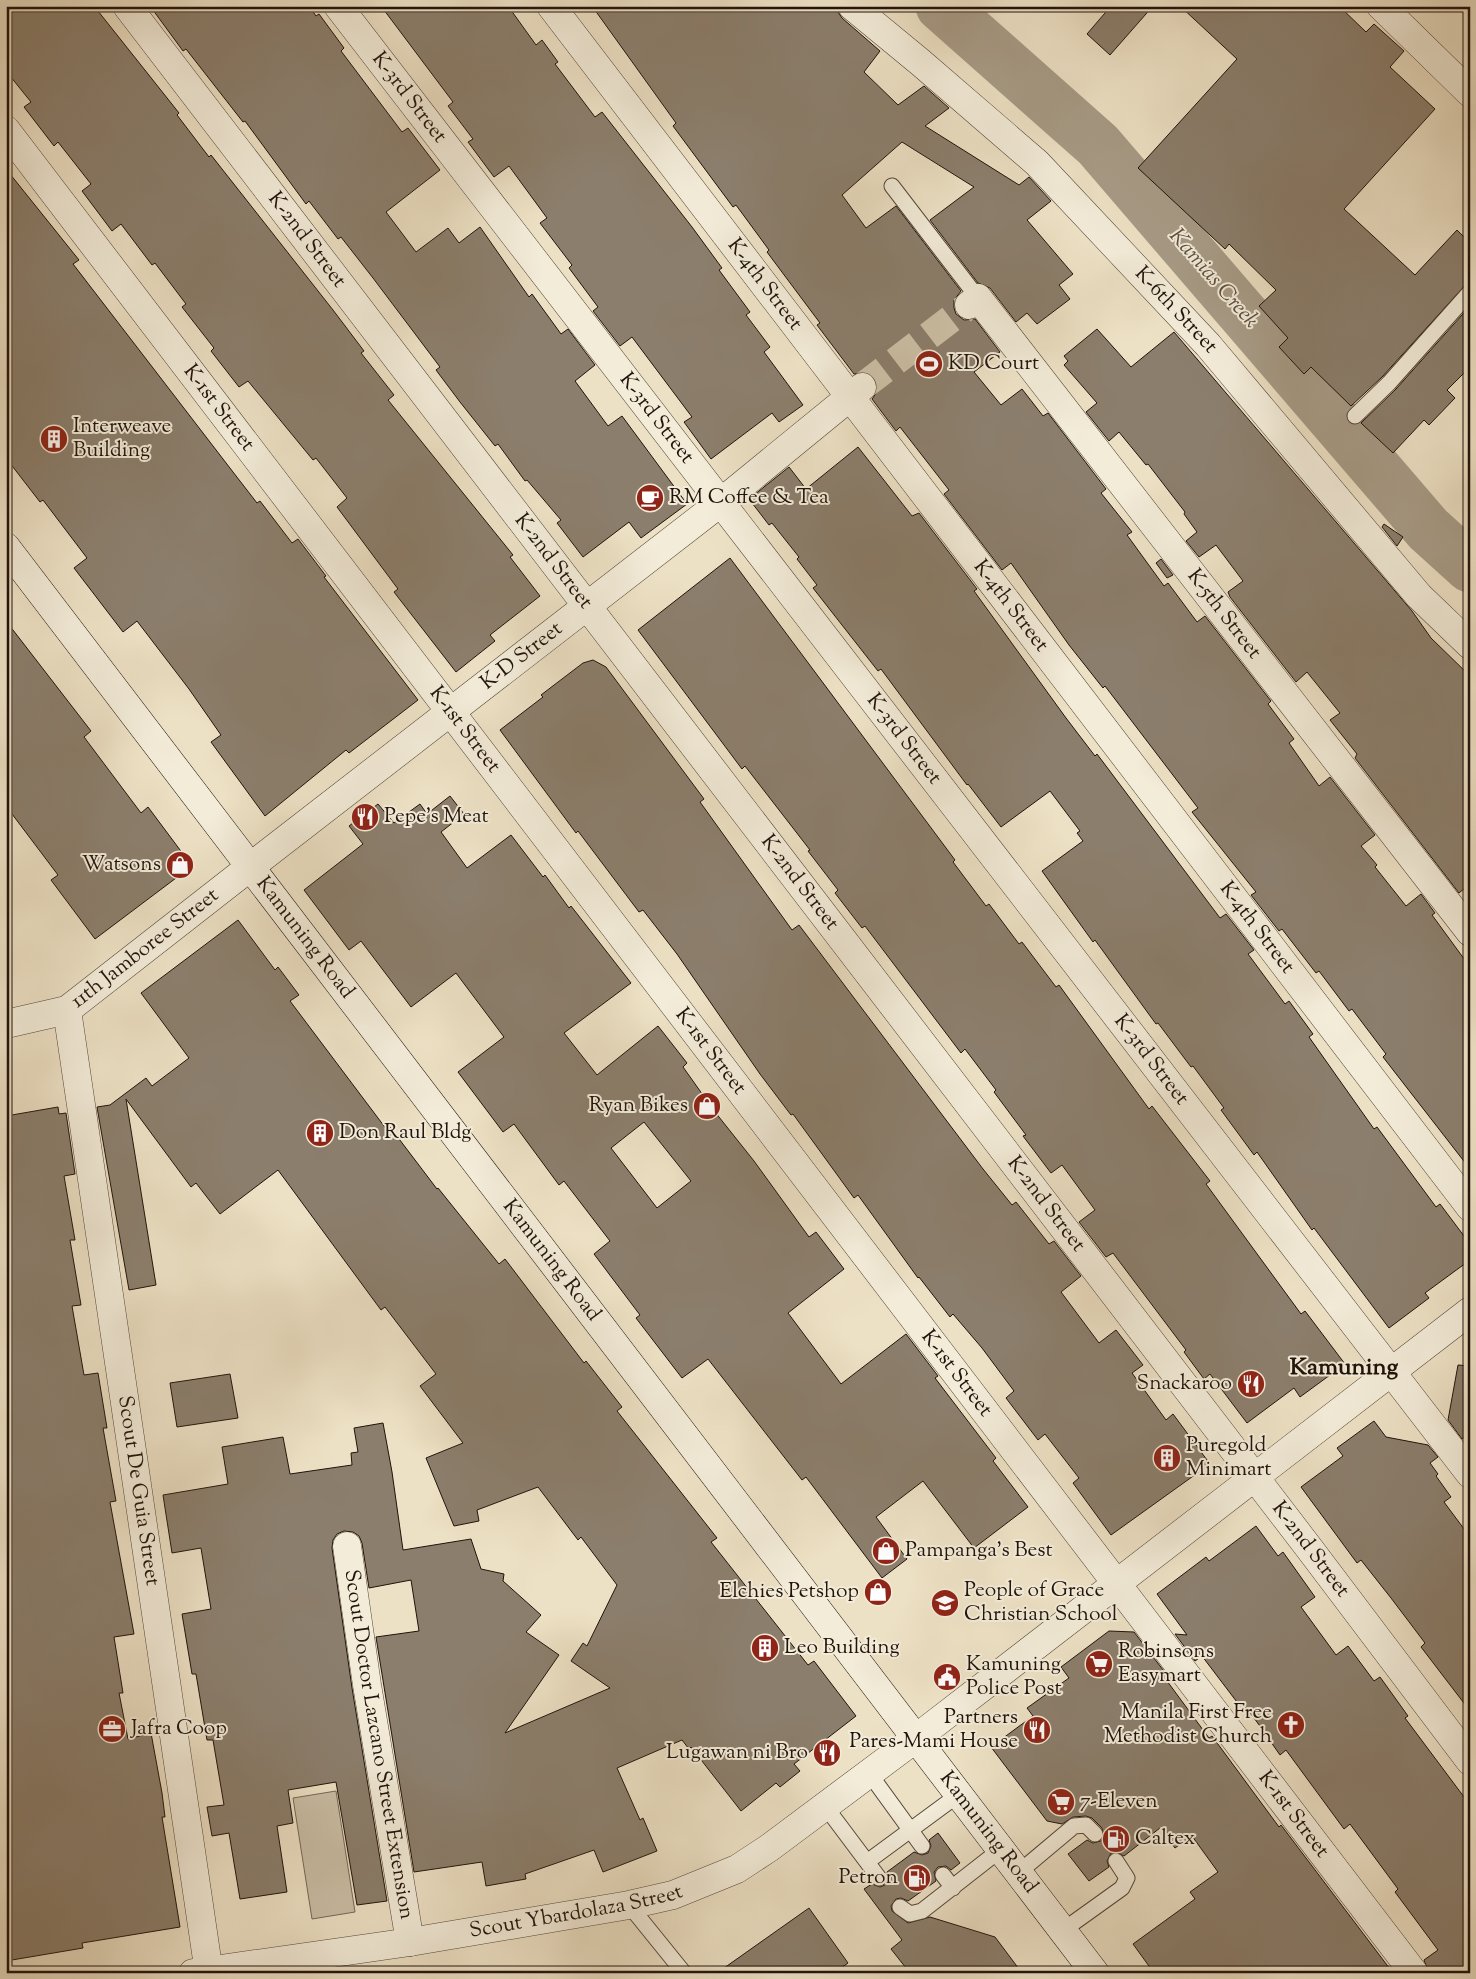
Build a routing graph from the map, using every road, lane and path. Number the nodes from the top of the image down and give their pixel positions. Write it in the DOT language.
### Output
graph roads {
  1 [pos="127,6"];
  2 [pos="338,6"];
  3 [pos="551,6"];
  4 [pos="852,6"];
  5 [pos="1381,6"];
  6 [pos="1470,93"];
  7 [pos="6,130"];
  8 [pos="892,186"];
  9 [pos="1470,292"];
  10 [pos="974,302"];
  11 [pos="856,392"];
  12 [pos="1355,416"];
  13 [pos="720,503"];
  14 [pos="6,547"];
  15 [pos="586,606"];
  16 [pos="1470,645"];
  17 [pos="449,711"];
  18 [pos="250,867"];
  19 [pos="1470,932"];
  20 [pos="67,1010"];
  21 [pos="6,1024"];
  22 [pos="1470,1207"];
  23 [pos="1470,1311"];
  24 [pos="1391,1370"];
  25 [pos="1470,1474"];
  26 [pos="1253,1477"];
  27 [pos="347,1546"];
  28 [pos="1116,1584"];
  29 [pos="915,1739"];
  30 [pos="1470,1761"];
  31 [pos="869,1773"];
  32 [pos="958,1795"];
  33 [pos="825,1806"];
  34 [pos="911,1830"];
  35 [pos="1095,1834"];
  36 [pos="922,1846"];
  37 [pos="1000,1850"];
  38 [pos="1116,1861"];
  39 [pos="867,1862"];
  40 [pos="1018,1873"];
  41 [pos="943,1875"];
  42 [pos="879,1878"];
  43 [pos="953,1888"];
  44 [pos="629,1905"];
  45 [pos="900,1907"];
  46 [pos="1062,1931"];
  47 [pos="410,1942"];
  48 [pos="203,1972"];
  49 [pos="684,1973"];
  50 [pos="1095,1973"];
  51 [pos="1414,1973"];
  1 -- 15 [label="street, K-2nd Street"];
  2 -- 13 [label="street, K-3rd Street"];
  3 -- 11 [label="street, K-4th Street"];
  4 -- 16 [label="street, K-6th Street"];
  5 -- 6 [label="street"];
  7 -- 17 [label="street, K-1st Street"];
  8 -- 10 [label="lane"];
  9 -- 12 [label="lane"];
  10 -- 19 [label="street, K-5th Street"];
  11 -- 13 [label="street, K-D Street"];
  11 -- 22 [label="street, K-4th Street"];
  13 -- 15 [label="street, K-D Street"];
  13 -- 24 [label="street, K-3rd Street"];
  14 -- 18 [label="street, Kamuning Road"];
  15 -- 17 [label="street, K-D Street"];
  15 -- 26 [label="street, K-2nd Street"];
  17 -- 18 [label="street, K-D Street"];
  17 -- 28 [label="street, K-1st Street"];
  18 -- 20 [label="street, 11th Jamboree Street"];
  18 -- 29 [label="street, Kamuning Road"];
  20 -- 21 [label="street, 11th Jamboree Street"];
  20 -- 48 [label="street, Scout De Guia Street"];
  23 -- 24 [label="street, Scout Ybardolaza Street"];
  24 -- 25 [label="street, K-3rd Street"];
  24 -- 26 [label="street, Scout Ybardolaza Street"];
  26 -- 28 [label="street, Scout Ybardolaza Street"];
  26 -- 30 [label="street, K-2nd Street"];
  27 -- 47 [label="street, Scout Doctor Lazcano Street Extension"];
  28 -- 29 [label="street, Scout Ybardolaza Street"];
  28 -- 51 [label="street, K-1st Street"];
  29 -- 31 [label="street, Scout Ybardolaza Street"];
  29 -- 32 [label="street, Kamuning Road"];
  31 -- 33 [label="street, Scout Ybardolaza Street"];
  31 -- 34 [label="lane"];
  32 -- 34 [label="lane"];
  32 -- 37 [label="street, Kamuning Road"];
  33 -- 39 [label="lane"];
  33 -- 44 [label="street, Scout Ybardolaza Street"];
  34 -- 36 [label="lane"];
  34 -- 39 [label="lane"];
  35 -- 40 [label="lane"];
  37 -- 40 [label="street, Kamuning Road"];
  37 -- 43 [label="lane"];
  38 -- 46 [label="lane"];
  39 -- 42 [label="lane"];
  40 -- 46 [label="street, Kamuning Road"];
  41 -- 43 [label="lane"];
  43 -- 45 [label="lane"];
  44 -- 47 [label="street, Scout Ybardolaza Street"];
  44 -- 49 [label="lane"];
  46 -- 50 [label="street, Kamuning Road"];
  47 -- 48 [label="street, Scout Ybardolaza Street"];
}
